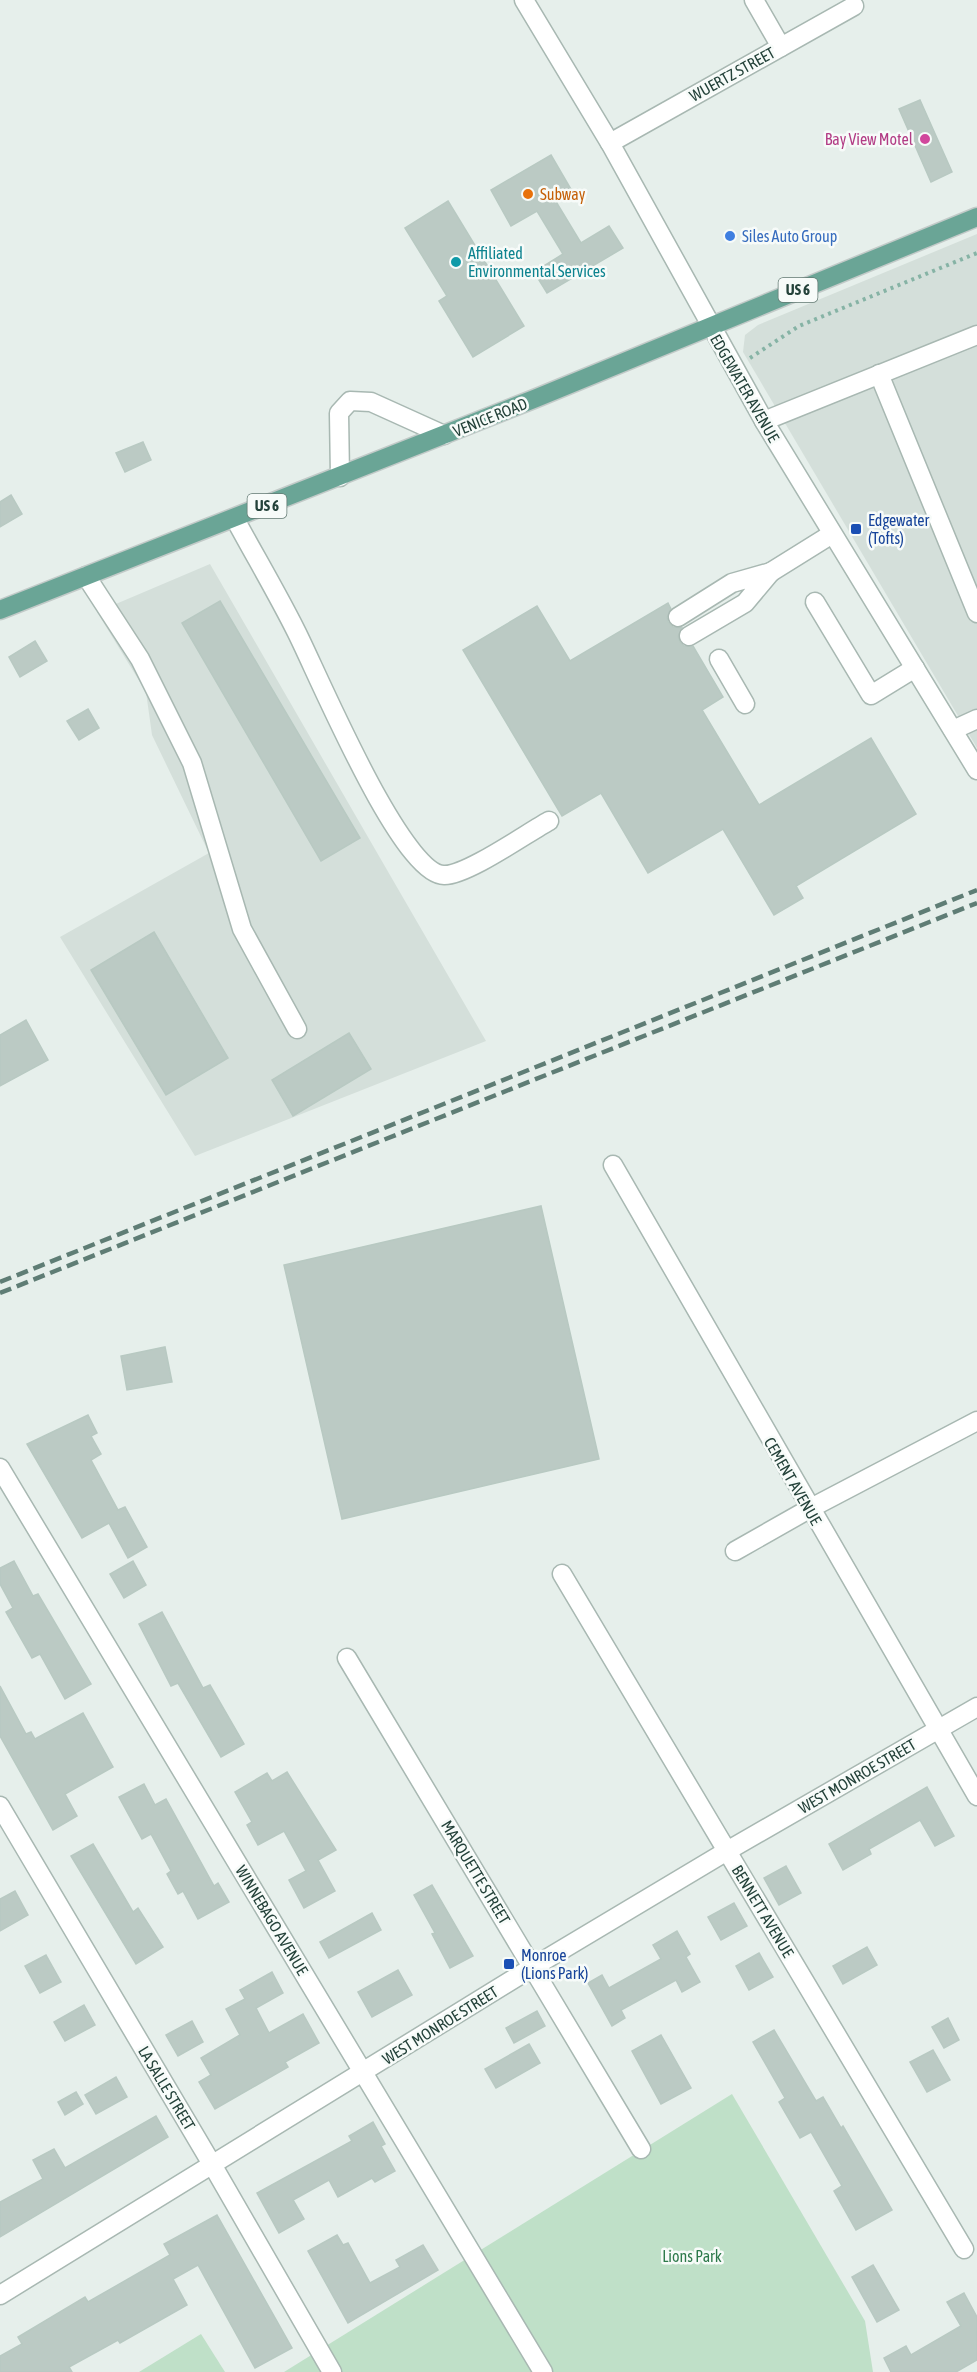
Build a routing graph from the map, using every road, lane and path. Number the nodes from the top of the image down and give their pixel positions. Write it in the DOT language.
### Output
graph roads {
  1 [pos="524,0"];
  2 [pos="754,0"];
  3 [pos="854,6"];
  4 [pos="781,47"];
  5 [pos="610,143"];
  6 [pos="977,217"];
  7 [pos="977,253"];
  8 [pos="710,328"];
  9 [pos="977,334"];
  10 [pos="756,353"];
  11 [pos="879,374"];
  12 [pos="764,421"];
  13 [pos="444,435"];
  14 [pos="340,477"];
  15 [pos="235,519"];
  16 [pos="832,534"];
  17 [pos="771,572"];
  18 [pos="86,576"];
  19 [pos="815,602"];
  20 [pos="0,610"];
  21 [pos="977,613"];
  22 [pos="678,616"];
  23 [pos="689,636"];
  24 [pos="718,659"];
  25 [pos="915,668"];
  26 [pos="745,704"];
  27 [pos="977,719"];
  28 [pos="953,730"];
  29 [pos="977,770"];
  30 [pos="549,820"];
  31 [pos="297,1029"];
  32 [pos="613,1165"];
  33 [pos="977,1421"];
  34 [pos="0,1468"];
  35 [pos="809,1509"];
  36 [pos="735,1551"];
  37 [pos="562,1574"];
  38 [pos="347,1658"];
  39 [pos="977,1707"];
  40 [pos="937,1730"];
  41 [pos="977,1796"];
  42 [pos="0,1806"];
  43 [pos="727,1851"];
  44 [pos="532,1967"];
  45 [pos="363,2072"];
  46 [pos="641,2148"];
  47 [pos="213,2166"];
  48 [pos="964,2249"];
  49 [pos="0,2295"];
  50 [pos="332,2372"];
  51 [pos="543,2372"];
  1 -- 5 [label="street, EDGEWATER AVENUE"];
  2 -- 4 [label="street"];
  3 -- 4 [label="street, WUERTZ STREET"];
  4 -- 5 [label="street, WUERTZ STREET"];
  5 -- 8 [label="street, EDGEWATER AVENUE"];
  6 -- 8 [label="main road, VENICE ROAD / US 6"];
  7 -- 10 [label="path"];
  8 -- 12 [label="street, EDGEWATER AVENUE"];
  8 -- 13 [label="main road, VENICE ROAD / US 6"];
  9 -- 11 [label="street"];
  11 -- 12 [label="street"];
  11 -- 21 [label="street"];
  12 -- 16 [label="street, EDGEWATER AVENUE"];
  13 -- 14 [label="main road, VENICE ROAD / US 6"];
  13 -- 14 [label="street"];
  14 -- 15 [label="main road, VENICE ROAD / US 6"];
  15 -- 18 [label="main road, VENICE ROAD / US 6"];
  15 -- 30 [label="street"];
  16 -- 17 [label="street"];
  16 -- 25 [label="street, EDGEWATER AVENUE"];
  17 -- 22 [label="street"];
  17 -- 23 [label="street"];
  18 -- 20 [label="main road, VENICE ROAD / US 6"];
  18 -- 31 [label="street"];
  19 -- 25 [label="street"];
  24 -- 26 [label="street"];
  25 -- 28 [label="street, EDGEWATER AVENUE"];
  27 -- 28 [label="street"];
  28 -- 29 [label="street, EDGEWATER AVENUE"];
  32 -- 35 [label="street, CEMENT AVENUE"];
  33 -- 35 [label="street"];
  34 -- 45 [label="street, WINNEBAGO AVENUE"];
  35 -- 36 [label="street"];
  35 -- 40 [label="street, CEMENT AVENUE"];
  37 -- 43 [label="street, BENNETT AVENUE"];
  38 -- 44 [label="street, MARQUETTE STREET"];
  39 -- 40 [label="street, WEST MONROE STREET"];
  40 -- 41 [label="street, CEMENT AVENUE"];
  40 -- 43 [label="street, WEST MONROE STREET"];
  42 -- 47 [label="street, LA SALLE STREET"];
  43 -- 44 [label="street, WEST MONROE STREET"];
  43 -- 48 [label="street, BENNETT AVENUE"];
  44 -- 45 [label="street, WEST MONROE STREET"];
  44 -- 46 [label="street, MARQUETTE STREET"];
  45 -- 47 [label="street, WEST MONROE STREET"];
  45 -- 51 [label="street, WINNEBAGO AVENUE"];
  47 -- 49 [label="street, WEST MONROE STREET"];
  47 -- 50 [label="street, LA SALLE STREET"];
}
